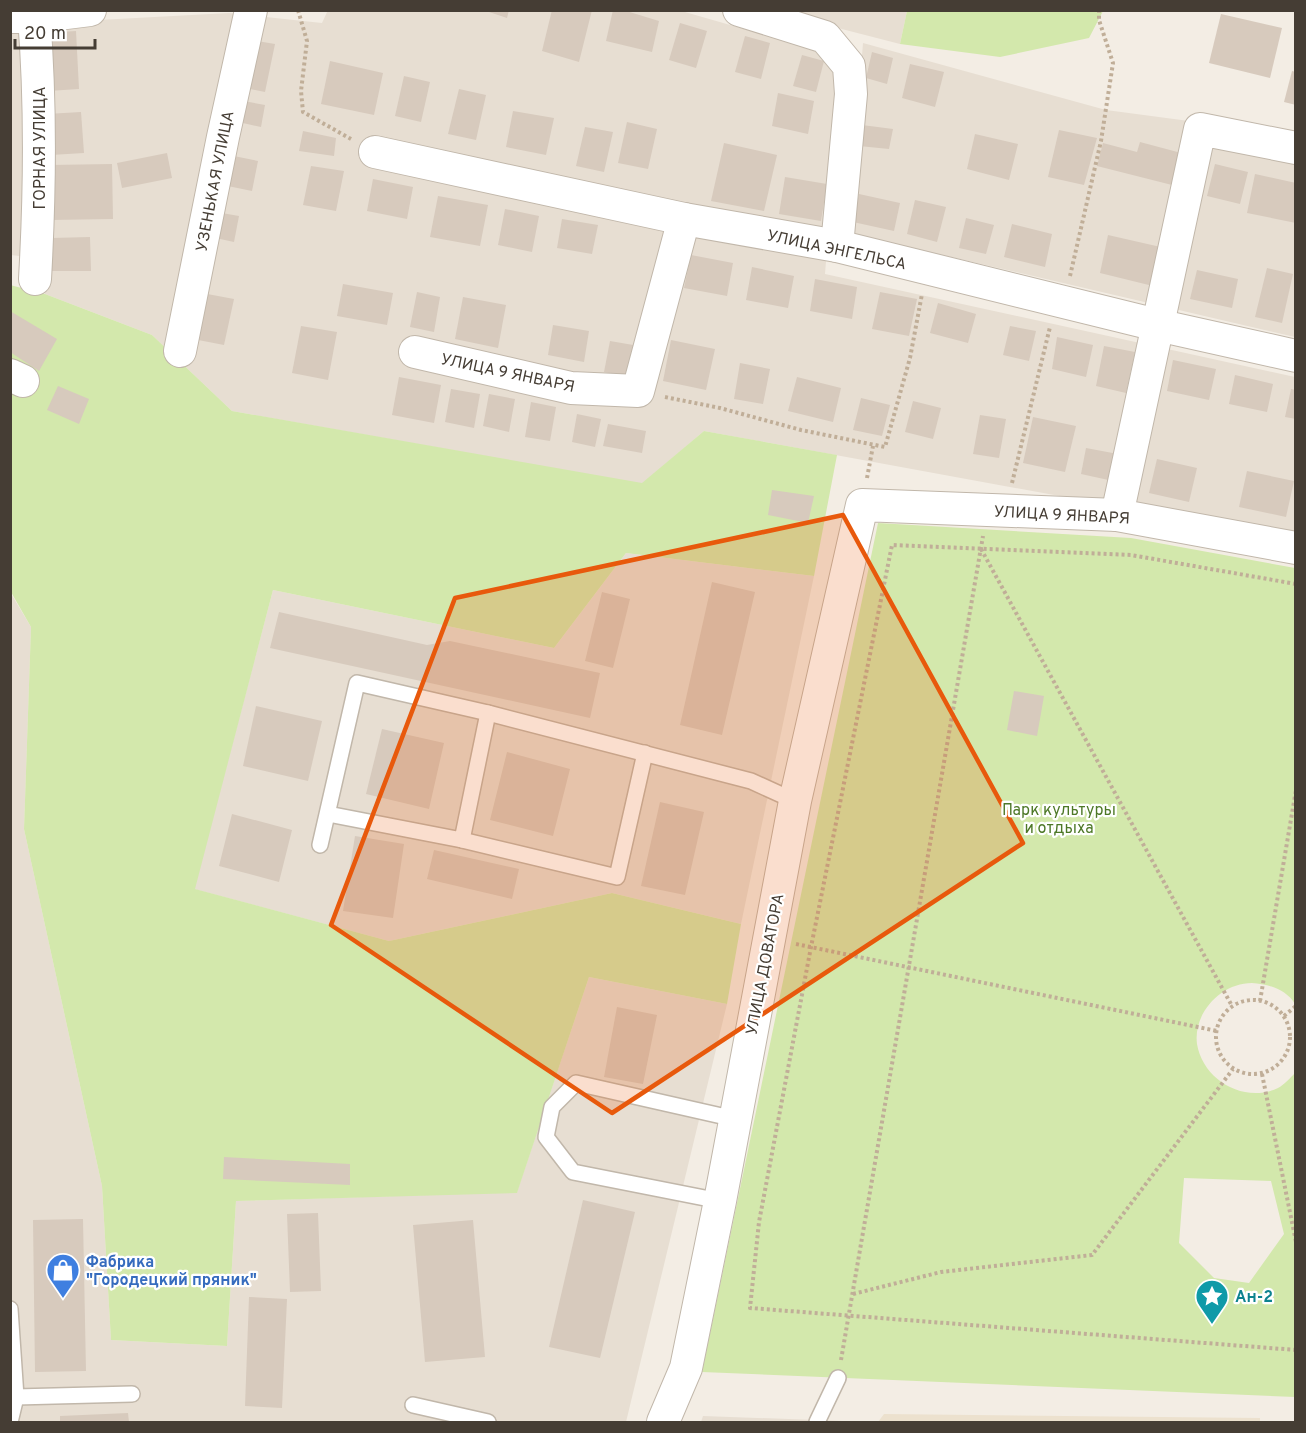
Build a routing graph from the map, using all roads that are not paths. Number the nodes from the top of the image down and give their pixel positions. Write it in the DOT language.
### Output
graph roads {
  1 [pos="90,10"];
  2 [pos="250,10"];
  3 [pos="739,10"];
  4 [pos="22,17"];
  5 [pos="1296,148"];
  6 [pos="375,152"];
  7 [pos="684,219"];
  8 [pos="837,246"];
  9 [pos="35,279"];
  10 [pos="1157,325"];
  11 [pos="180,351"];
  12 [pos="414,352"];
  13 [pos="1296,356"];
  14 [pos="862,505"];
  15 [pos="1117,515"];
  16 [pos="1296,548"];
  17 [pos="488,713"];
  18 [pos="645,753"];
  19 [pos="795,801"];
  20 [pos="328,814"];
  21 [pos="462,840"];
  22 [pos="320,845"];
  23 [pos="735,1119"];
  24 [pos="720,1201"];
  25 [pos="10,1309"];
  26 [pos="838,1378"];
  27 [pos="132,1395"];
  28 [pos="16,1397"];
  29 [pos="413,1405"];
  30 [pos="10,1422"];
  31 [pos="488,1422"];
  32 [pos="663,1422"];
  33 [pos="817,1422"];
  1 -- 4 [label="street, ГОРНАЯ УЛИЦА"];
  2 -- 11 [label="street, УЗЕНЬКАЯ УЛИЦА"];
  3 -- 8 [label="street"];
  4 -- 9 [label="street, ГОРНАЯ УЛИЦА"];
  5 -- 10 [label="street"];
  6 -- 7 [label="street, УЛИЦА ЭНГЕЛЬСА"];
  7 -- 8 [label="street, УЛИЦА ЭНГЕЛЬСА"];
  7 -- 12 [label="street, УЛИЦА 9 ЯНВАРЯ"];
  8 -- 10 [label="street, УЛИЦА ЭНГЕЛЬСА"];
  10 -- 13 [label="street, УЛИЦА ЭНГЕЛЬСА"];
  10 -- 15 [label="street"];
  14 -- 15 [label="street, УЛИЦА 9 ЯНВАРЯ"];
  14 -- 19 [label="street, УЛИЦА ДОВАТОРА"];
  15 -- 16 [label="street, УЛИЦА 9 ЯНВАРЯ"];
  17 -- 18 [label="lane"];
  17 -- 20 [label="lane"];
  17 -- 21 [label="lane"];
  18 -- 19 [label="lane"];
  18 -- 21 [label="lane"];
  19 -- 23 [label="street, УЛИЦА ДОВАТОРА"];
  20 -- 21 [label="lane"];
  20 -- 22 [label="lane"];
  23 -- 24 [label="street, УЛИЦА ДОВАТОРА"];
  23 -- 24 [label="lane"];
  24 -- 32 [label="street, УЛИЦА ДОВАТОРА"];
  25 -- 28 [label="lane"];
  26 -- 33 [label="lane"];
  27 -- 28 [label="lane"];
  28 -- 30 [label="lane"];
  29 -- 31 [label="lane"];
}
